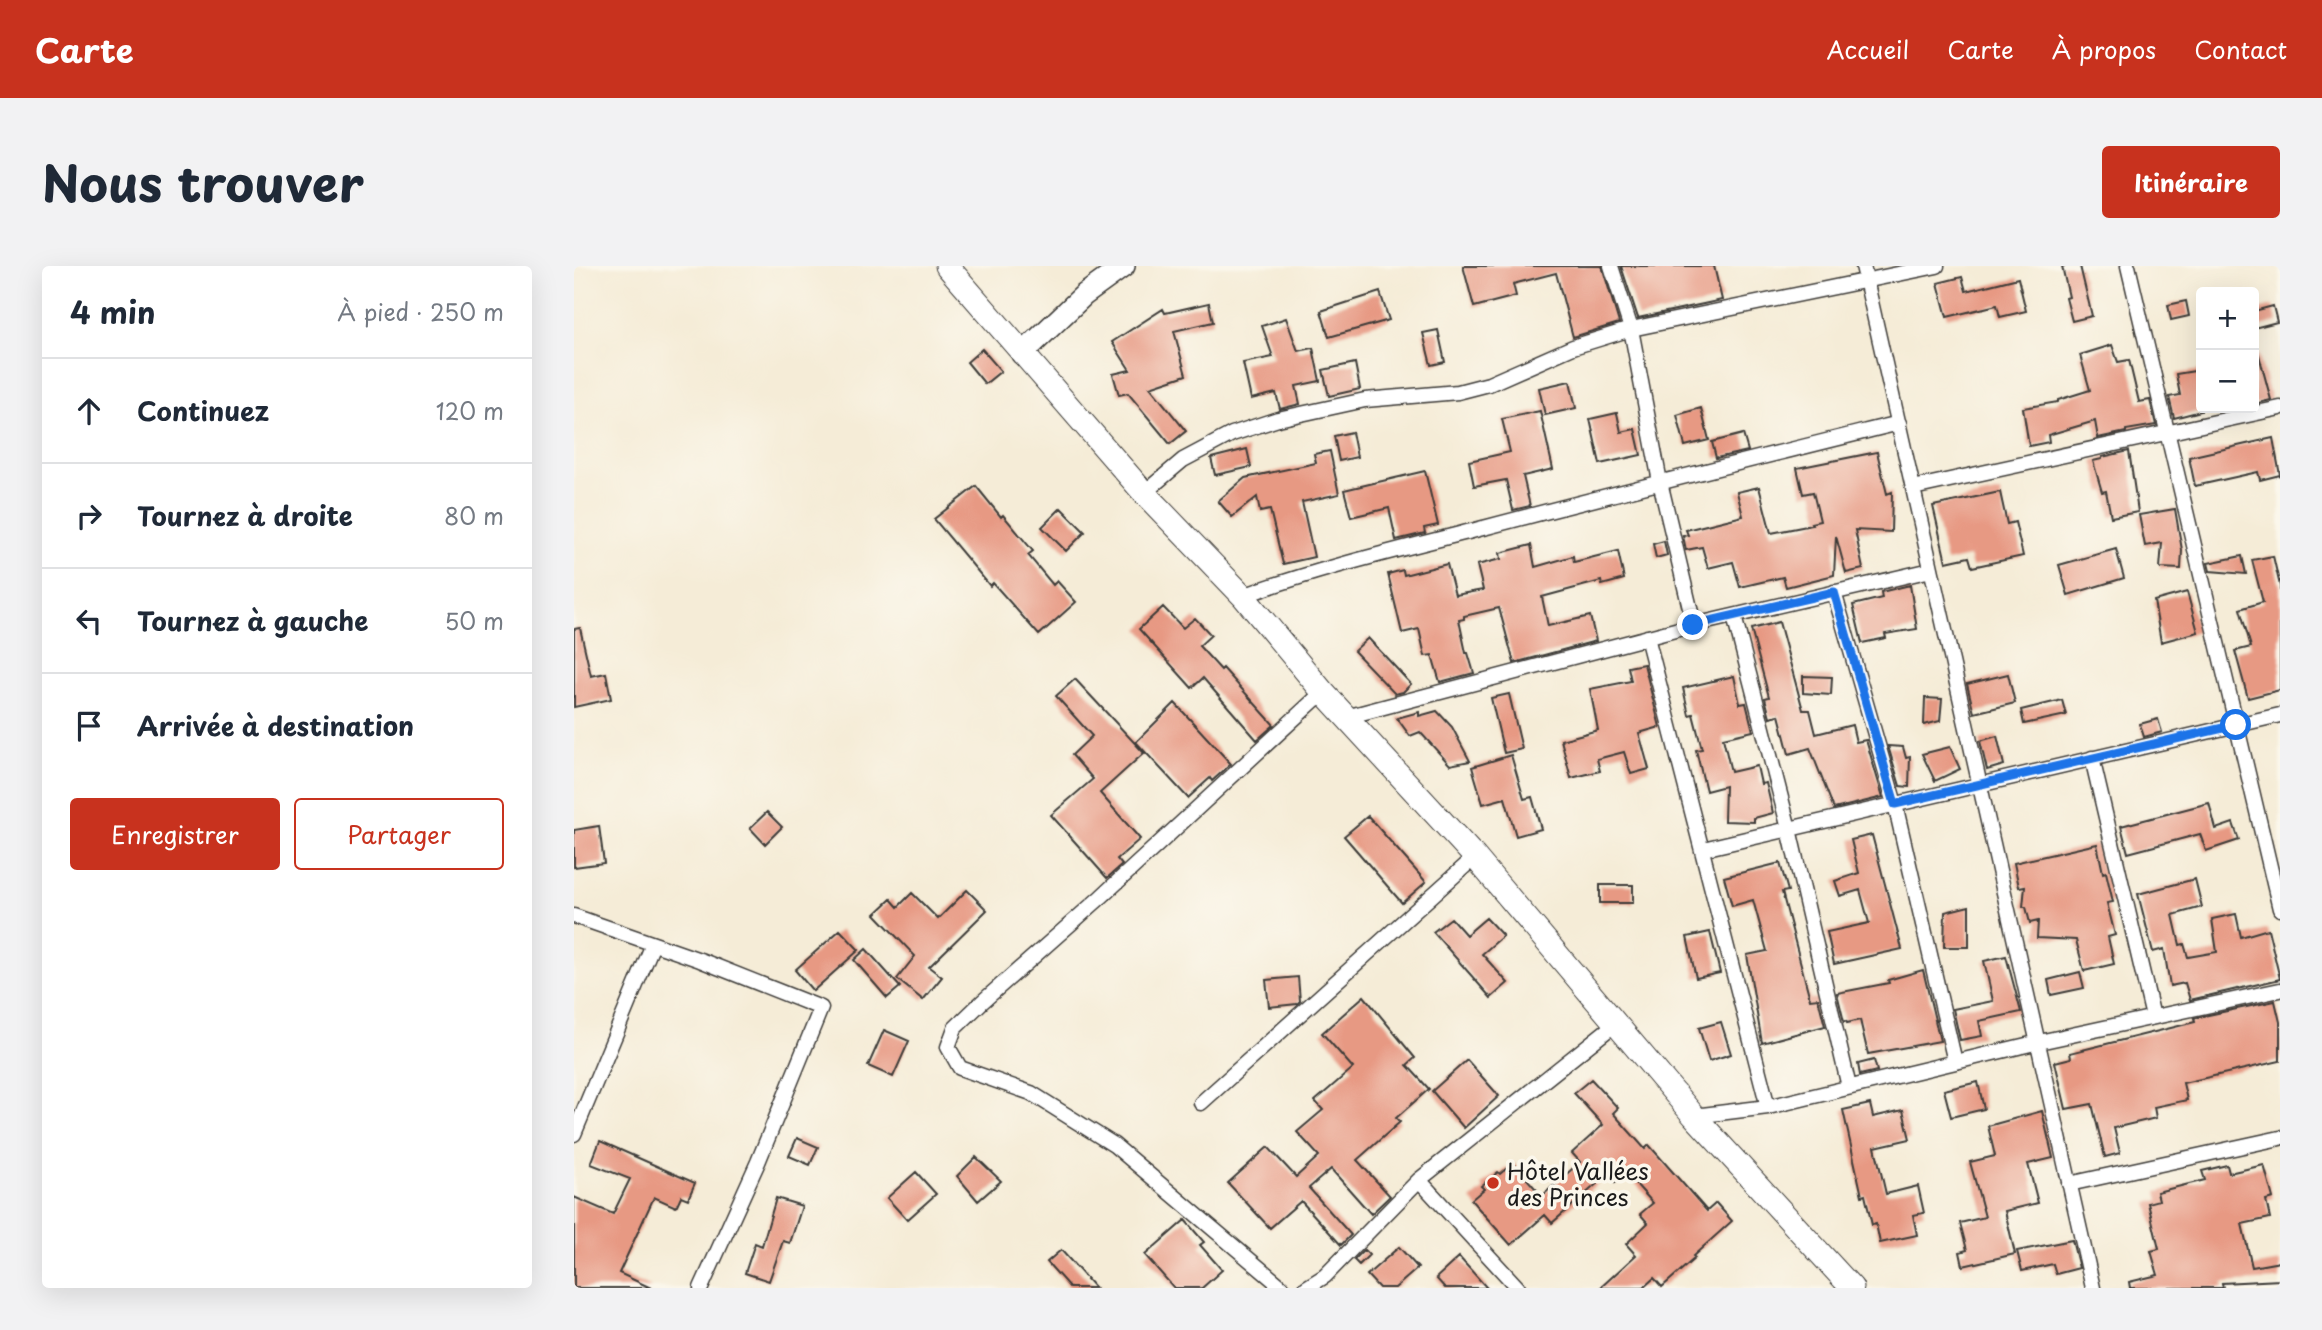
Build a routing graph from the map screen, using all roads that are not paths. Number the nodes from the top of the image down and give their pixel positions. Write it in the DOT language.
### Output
graph roads {
  1 [pos="947,266"];
  2 [pos="1124,266"];
  3 [pos="1611,266"];
  4 [pos="1863,266"];
  5 [pos="1937,266"];
  6 [pos="2128,266"];
  7 [pos="1866,282"];
  8 [pos="1631,329"];
  9 [pos="1022,354"];
  10 [pos="2280,408"];
  11 [pos="1899,423"];
  12 [pos="2167,432"];
  13 [pos="1660,482"];
  14 [pos="1913,488"];
  15 [pos="1144,493"];
  16 [pos="1931,570"];
  17 [pos="1834,592"];
  18 [pos="1243,596"];
  19 [pos="1734,616"];
  20 [pos="1693,625"];
  21 [pos="1647,637"];
  22 [pos="1322,692"];
  23 [pos="2280,715"];
  24 [pos="1346,717"];
  25 [pos="2236,725"];
  26 [pos="2092,758"];
  27 [pos="1980,785"];
  28 [pos="1895,804"];
  29 [pos="1789,829"];
  30 [pos="1703,849"];
  31 [pos="1475,857"];
  32 [pos="2280,909"];
  33 [pos="574,916"];
  34 [pos="653,944"];
  35 [pos="2280,990"];
  36 [pos="2152,1017"];
  37 [pos="1615,1024"];
  38 [pos="2039,1042"];
  39 [pos="1955,1062"];
  40 [pos="1849,1087"];
  41 [pos="1201,1103"];
  42 [pos="1768,1107"];
  43 [pos="1694,1116"];
  44 [pos="574,1134"];
  45 [pos="2280,1138"];
  46 [pos="1419,1180"];
  47 [pos="2069,1184"];
  48 [pos="701,1288"];
  49 [pos="1283,1288"];
  50 [pos="1306,1288"];
  51 [pos="1518,1288"];
  52 [pos="1852,1288"];
  53 [pos="2093,1288"];
  1 -- 9 [label="main road"];
  2 -- 9 [label="street"];
  3 -- 8 [label="street"];
  4 -- 7 [label="street"];
  5 -- 7 [label="street"];
  6 -- 12 [label="street"];
  7 -- 8 [label="street"];
  7 -- 11 [label="street"];
  8 -- 13 [label="street"];
  8 -- 15 [label="street"];
  9 -- 15 [label="main road"];
  10 -- 12 [label="street"];
  11 -- 13 [label="street"];
  11 -- 14 [label="street"];
  12 -- 14 [label="street"];
  12 -- 25 [label="street"];
  13 -- 18 [label="street"];
  13 -- 20 [label="street"];
  14 -- 16 [label="street"];
  15 -- 18 [label="main road"];
  16 -- 17 [label="street"];
  16 -- 27 [label="street"];
  17 -- 19 [label="street"];
  17 -- 28 [label="street"];
  18 -- 22 [label="main road"];
  19 -- 20 [label="street"];
  19 -- 29 [label="street"];
  20 -- 21 [label="street"];
  21 -- 24 [label="street"];
  21 -- 30 [label="street"];
  22 -- 24 [label="main road"];
  22 -- 49 [label="street"];
  23 -- 25 [label="street"];
  24 -- 31 [label="main road"];
  25 -- 26 [label="street"];
  25 -- 32 [label="street"];
  26 -- 27 [label="street"];
  26 -- 36 [label="street"];
  27 -- 28 [label="street"];
  27 -- 38 [label="street"];
  28 -- 29 [label="street"];
  28 -- 39 [label="street"];
  29 -- 30 [label="street"];
  29 -- 40 [label="street"];
  30 -- 42 [label="street"];
  31 -- 37 [label="main road"];
  31 -- 41 [label="street"];
  33 -- 34 [label="street"];
  34 -- 44 [label="street"];
  34 -- 48 [label="street"];
  35 -- 36 [label="street"];
  36 -- 38 [label="street"];
  37 -- 43 [label="main road"];
  37 -- 46 [label="street"];
  38 -- 39 [label="street"];
  38 -- 47 [label="street"];
  39 -- 40 [label="street"];
  40 -- 42 [label="street"];
  42 -- 43 [label="street"];
  43 -- 52 [label="main road"];
  45 -- 47 [label="street"];
  46 -- 50 [label="street"];
  46 -- 51 [label="street"];
  47 -- 53 [label="street"];
}
